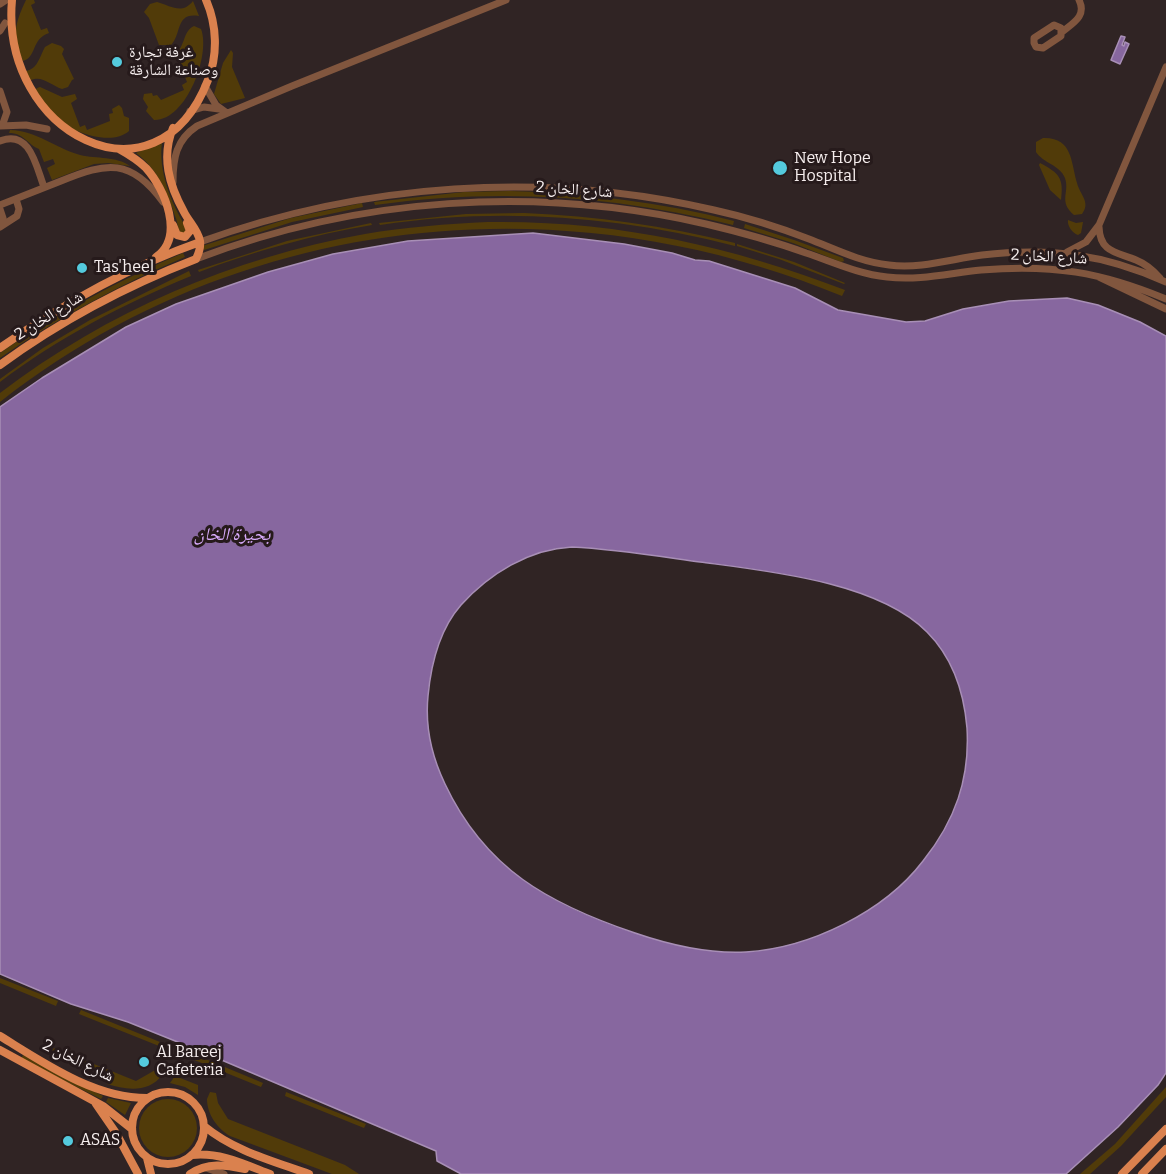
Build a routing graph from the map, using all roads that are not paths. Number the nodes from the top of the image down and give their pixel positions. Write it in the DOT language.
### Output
graph roads {
  1 [pos="6,0"];
  2 [pos="12,0"];
  3 [pos="206,0"];
  4 [pos="506,0"];
  5 [pos="1077,0"];
  6 [pos="0,4"];
  7 [pos="1061,29"];
  8 [pos="3,32"];
  9 [pos="1166,67"];
  10 [pos="205,86"];
  11 [pos="0,91"];
  12 [pos="190,111"];
  13 [pos="223,111"];
  14 [pos="29,113"];
  15 [pos="1,126"];
  16 [pos="173,127"];
  17 [pos="51,132"];
  18 [pos="0,141"];
  19 [pos="71,142"];
  20 [pos="118,149"];
  21 [pos="38,172"];
  22 [pos="173,187"];
  23 [pos="44,188"];
  24 [pos="16,199"];
  25 [pos="166,206"];
  26 [pos="0,207"];
  27 [pos="184,212"];
  28 [pos="170,220"];
  29 [pos="0,225"];
  30 [pos="1099,225"];
  31 [pos="200,242"];
  32 [pos="1065,253"];
  33 [pos="851,255"];
  34 [pos="196,259"];
  35 [pos="870,262"];
  36 [pos="140,267"];
  37 [pos="846,268"];
  38 [pos="867,274"];
  39 [pos="1095,274"];
  40 [pos="1165,281"];
  41 [pos="1166,299"];
  42 [pos="1166,309"];
  43 [pos="0,348"];
  44 [pos="0,365"];
  45 [pos="0,1036"];
  46 [pos="13,1044"];
  47 [pos="0,1049"];
  48 [pos="147,1098"];
  49 [pos="94,1101"];
  50 [pos="204,1126"];
  51 [pos="132,1129"];
  52 [pos="1166,1129"];
  53 [pos="1166,1149"];
  54 [pos="192,1155"];
  55 [pos="147,1158"];
  56 [pos="180,1162"];
  57 [pos="203,1167"];
  58 [pos="268,1173"];
  59 [pos="138,1174"];
  60 [pos="151,1174"];
  61 [pos="171,1174"];
  62 [pos="190,1174"];
  63 [pos="224,1174"];
  64 [pos="309,1174"];
  65 [pos="1122,1174"];
  66 [pos="1142,1174"];
  1 -- 6 [label="street"];
  2 -- 8 [label="main road"];
  3 -- 10 [label="main road"];
  4 -- 13 [label="street"];
  5 -- 7 [label="street"];
  9 -- 30 [label="street"];
  10 -- 12 [label="main road"];
  10 -- 13 [label="street"];
  11 -- 15 [label="street"];
  12 -- 13 [label="street"];
  12 -- 16 [label="main road"];
  13 -- 22 [label="street"];
  14 -- 17 [label="main road"];
  15 -- 17 [label="street"];
  16 -- 20 [label="main road"];
  16 -- 22 [label="main road"];
  18 -- 21 [label="street"];
  19 -- 20 [label="main road"];
  20 -- 25 [label="main road"];
  21 -- 23 [label="street"];
  21 -- 24 [label="street"];
  22 -- 27 [label="main road"];
  23 -- 24 [label="street"];
  23 -- 25 [label="street"];
  24 -- 26 [label="street"];
  24 -- 29 [label="street"];
  25 -- 28 [label="main road"];
  26 -- 29 [label="street"];
  27 -- 28 [label="main road"];
  27 -- 31 [label="main road"];
  28 -- 36 [label="main road"];
  30 -- 32 [label="street"];
  30 -- 40 [label="street"];
  31 -- 33 [label="street, شارع الخان 2"];
  31 -- 34 [label="main road"];
  31 -- 36 [label="main road, شارع الخان 2"];
  32 -- 35 [label="street, شارع الخان 2"];
  32 -- 40 [label="street, شارع الخان 2"];
  33 -- 35 [label="street, شارع الخان 2"];
  33 -- 37 [label="street"];
  34 -- 37 [label="street, شارع الخان 2"];
  34 -- 44 [label="main road, شارع الخان 2"];
  35 -- 38 [label="street"];
  36 -- 43 [label="main road, شارع الخان 2"];
  37 -- 38 [label="street, شارع الخان 2"];
  38 -- 39 [label="street, شارع الخان 2"];
  39 -- 41 [label="street, شارع الخان 2"];
  39 -- 42 [label="street"];
  45 -- 46 [label="main road, شارع الخان 2"];
  46 -- 47 [label="main road"];
  46 -- 48 [label="main road, شارع الخان 2"];
  47 -- 49 [label="main road, شارع الخان 2"];
  48 -- 50 [label="main road"];
  48 -- 51 [label="main road"];
  49 -- 51 [label="main road, شارع الخان 2"];
  49 -- 59 [label="main road"];
  50 -- 54 [label="main road"];
  50 -- 64 [label="main road"];
  51 -- 55 [label="main road"];
  52 -- 65 [label="main road"];
  53 -- 66 [label="main road"];
  54 -- 56 [label="main road"];
  54 -- 58 [label="main road"];
  55 -- 56 [label="main road"];
  55 -- 60 [label="main road"];
  56 -- 61 [label="main road"];
  57 -- 58 [label="main road"];
  57 -- 62 [label="main road"];
  57 -- 63 [label="street"];
}
